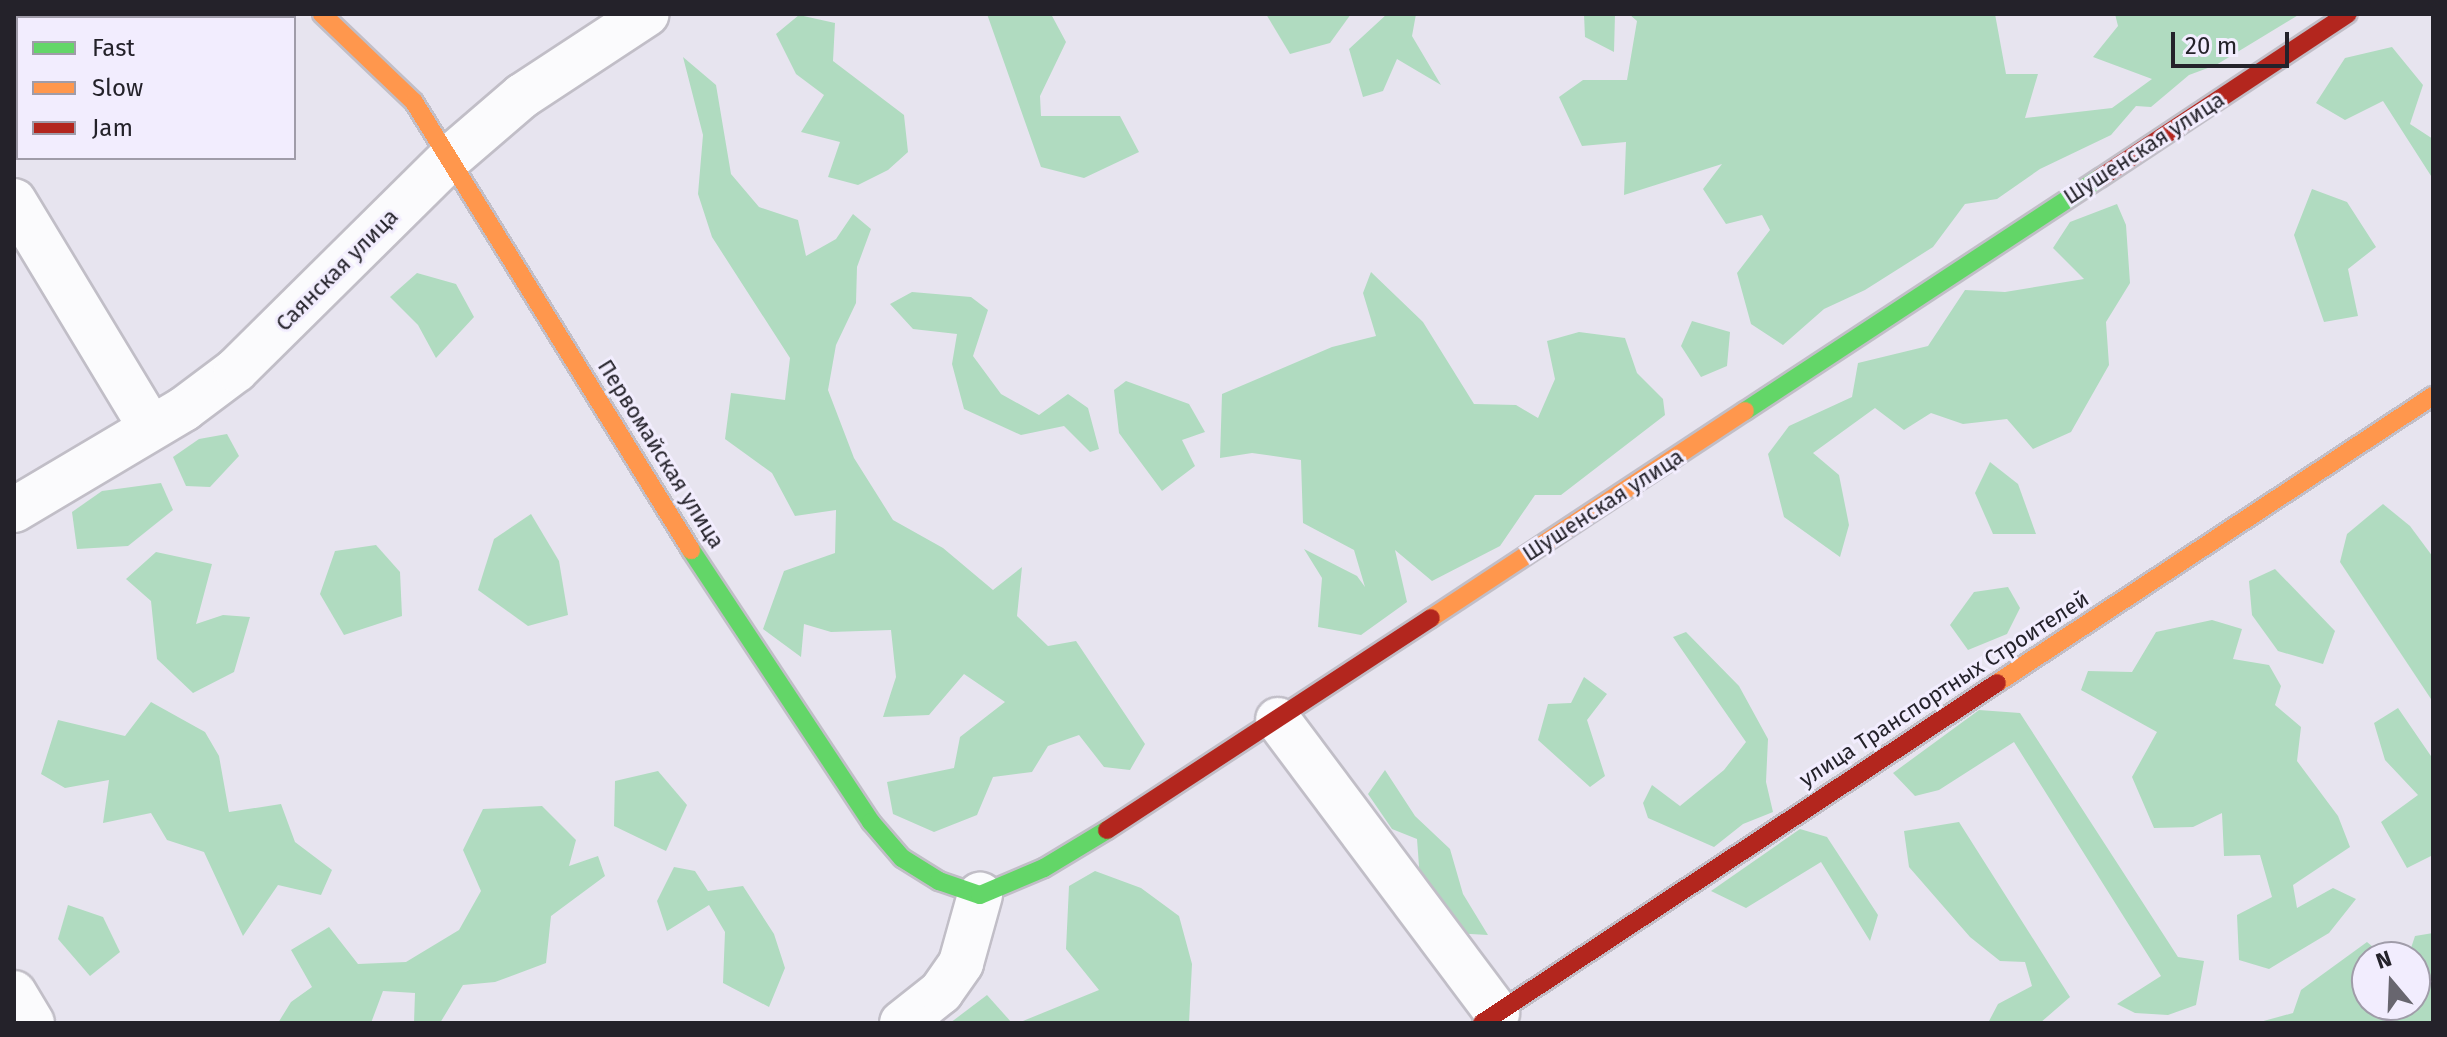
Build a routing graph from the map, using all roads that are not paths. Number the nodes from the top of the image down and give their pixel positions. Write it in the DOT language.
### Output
graph roads {
  1 [pos="322,14"];
  2 [pos="647,14"];
  3 [pos="2348,14"];
  4 [pos="451,157"];
  5 [pos="14,201"];
  6 [pos="2433,396"];
  7 [pos="151,428"];
  8 [pos="14,510"];
  9 [pos="1278,720"];
  10 [pos="980,895"];
  11 [pos="14,993"];
  12 [pos="1490,1018"];
  13 [pos="32,1023"];
  14 [pos="902,1023"];
  1 -- 4 [label="street, Первомайская улица"];
  2 -- 4 [label="street, Саянская улица"];
  3 -- 9 [label="street, Шушенская улица"];
  4 -- 7 [label="street, Саянская улица"];
  4 -- 10 [label="street, Первомайская улица"];
  5 -- 7 [label="street"];
  6 -- 12 [label="street, улица Транспортных Строителей"];
  7 -- 8 [label="street, Саянская улица"];
  9 -- 10 [label="street, Шушенская улица"];
  9 -- 12 [label="street"];
  10 -- 14 [label="street"];
  11 -- 13 [label="street"];
}
